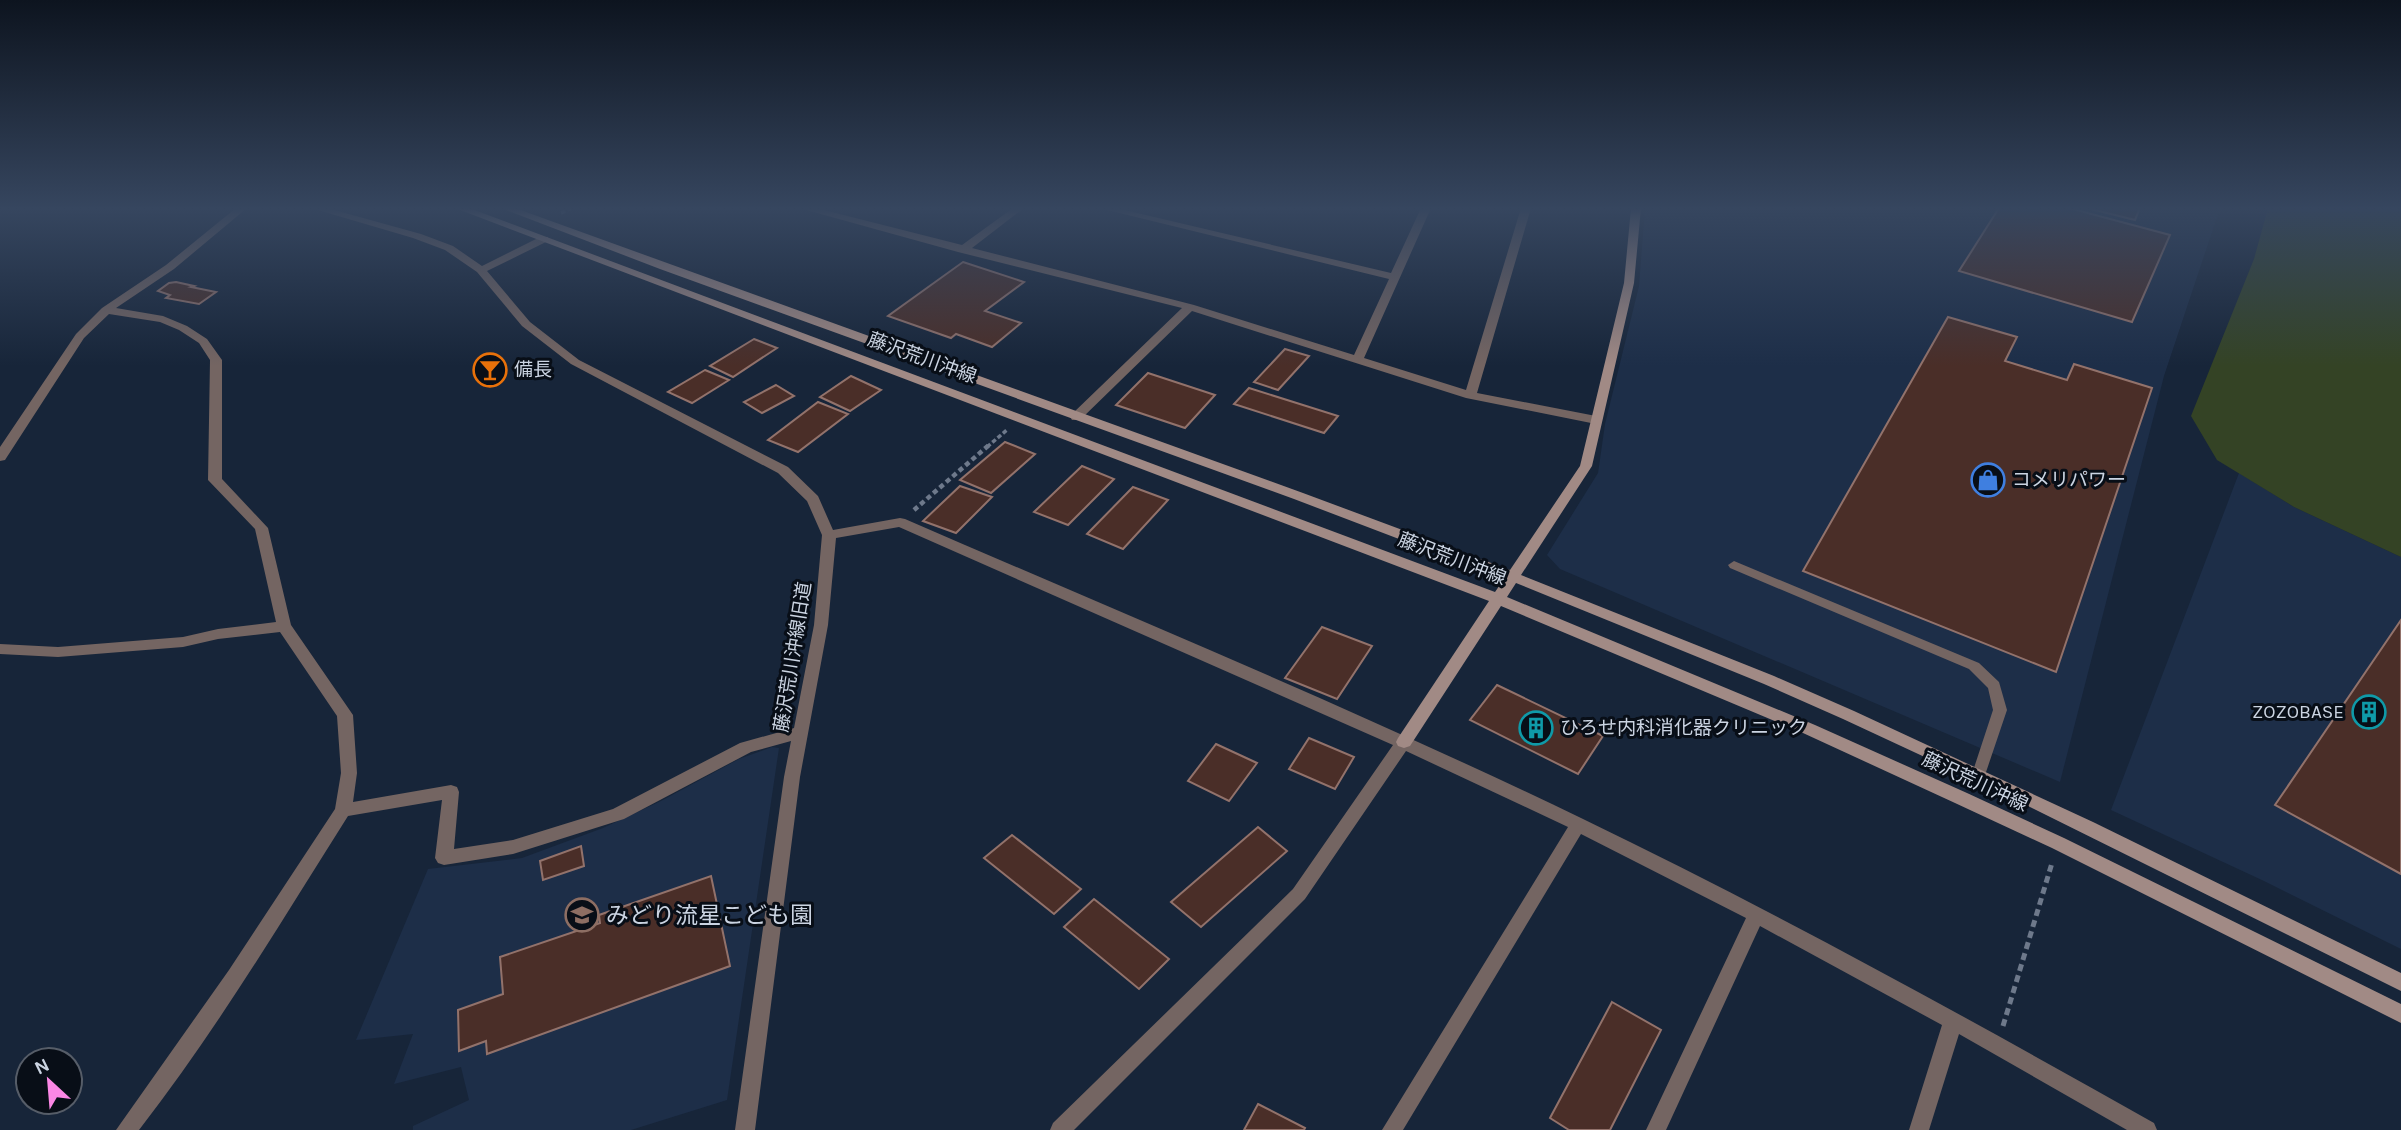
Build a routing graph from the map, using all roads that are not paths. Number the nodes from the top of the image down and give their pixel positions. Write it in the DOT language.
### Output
graph roads {
  1 [pos="178,261"];
  2 [pos="468,261"];
  3 [pos="500,261"];
  4 [pos="602,261"];
  5 [pos="650,261"];
  6 [pos="1005,261"];
  7 [pos="1326,261"];
  8 [pos="1402,261"];
  9 [pos="1510,261"];
  10 [pos="1630,261"];
  11 [pos="481,270"];
  12 [pos="1395,277"];
  13 [pos="1190,307"];
  14 [pos="106,310"];
  15 [pos="1357,360"];
  16 [pos="1470,395"];
  17 [pos="1076,417"];
  18 [pos="1596,419"];
  19 [pos="0,457"];
  20 [pos="829,535"];
  21 [pos="1734,565"];
  22 [pos="1512,575"];
  23 [pos="1497,599"];
  24 [pos="284,626"];
  25 [pos="0,649"];
  26 [pos="800,732"];
  27 [pos="1404,743"];
  28 [pos="1978,777"];
  29 [pos="343,810"];
  30 [pos="1578,825"];
  31 [pos="1756,916"];
  32 [pos="2401,982"];
  33 [pos="2401,1014"];
  34 [pos="1953,1021"];
  35 [pos="1063,1129"];
  36 [pos="126,1130"];
  37 [pos="745,1130"];
  38 [pos="1392,1130"];
  39 [pos="1656,1130"];
  40 [pos="1919,1130"];
  41 [pos="2147,1130"];
  1 -- 14 [label="street"];
  2 -- 11 [label="street, 藤沢荒川沖線旧道"];
  3 -- 11 [label="street"];
  4 -- 23 [label="main road, 藤沢荒川沖線"];
  5 -- 17 [label="main road, 藤沢荒川沖線"];
  6 -- 13 [label="street"];
  7 -- 12 [label="street"];
  8 -- 12 [label="street"];
  9 -- 16 [label="street"];
  10 -- 18 [label="main road"];
  11 -- 20 [label="street, 藤沢荒川沖線旧道"];
  12 -- 15 [label="street"];
  13 -- 15 [label="street"];
  13 -- 17 [label="street"];
  14 -- 19 [label="street"];
  14 -- 24 [label="street"];
  15 -- 16 [label="street"];
  16 -- 18 [label="street"];
  17 -- 22 [label="main road, 藤沢荒川沖線"];
  18 -- 22 [label="main road"];
  20 -- 26 [label="street, 藤沢荒川沖線旧道"];
  20 -- 27 [label="street"];
  21 -- 28 [label="lane"];
  22 -- 23 [label="main road"];
  22 -- 28 [label="main road, 藤沢荒川沖線"];
  23 -- 27 [label="main road"];
  23 -- 33 [label="main road, 藤沢荒川沖線"];
  24 -- 25 [label="street"];
  24 -- 29 [label="street"];
  26 -- 29 [label="street"];
  26 -- 37 [label="street, 藤沢荒川沖線旧道"];
  27 -- 30 [label="street"];
  27 -- 35 [label="street"];
  28 -- 32 [label="main road, 藤沢荒川沖線"];
  29 -- 36 [label="street"];
  30 -- 31 [label="street"];
  30 -- 38 [label="street"];
  31 -- 34 [label="street"];
  31 -- 39 [label="street"];
  34 -- 40 [label="street"];
  34 -- 41 [label="street"];
}
